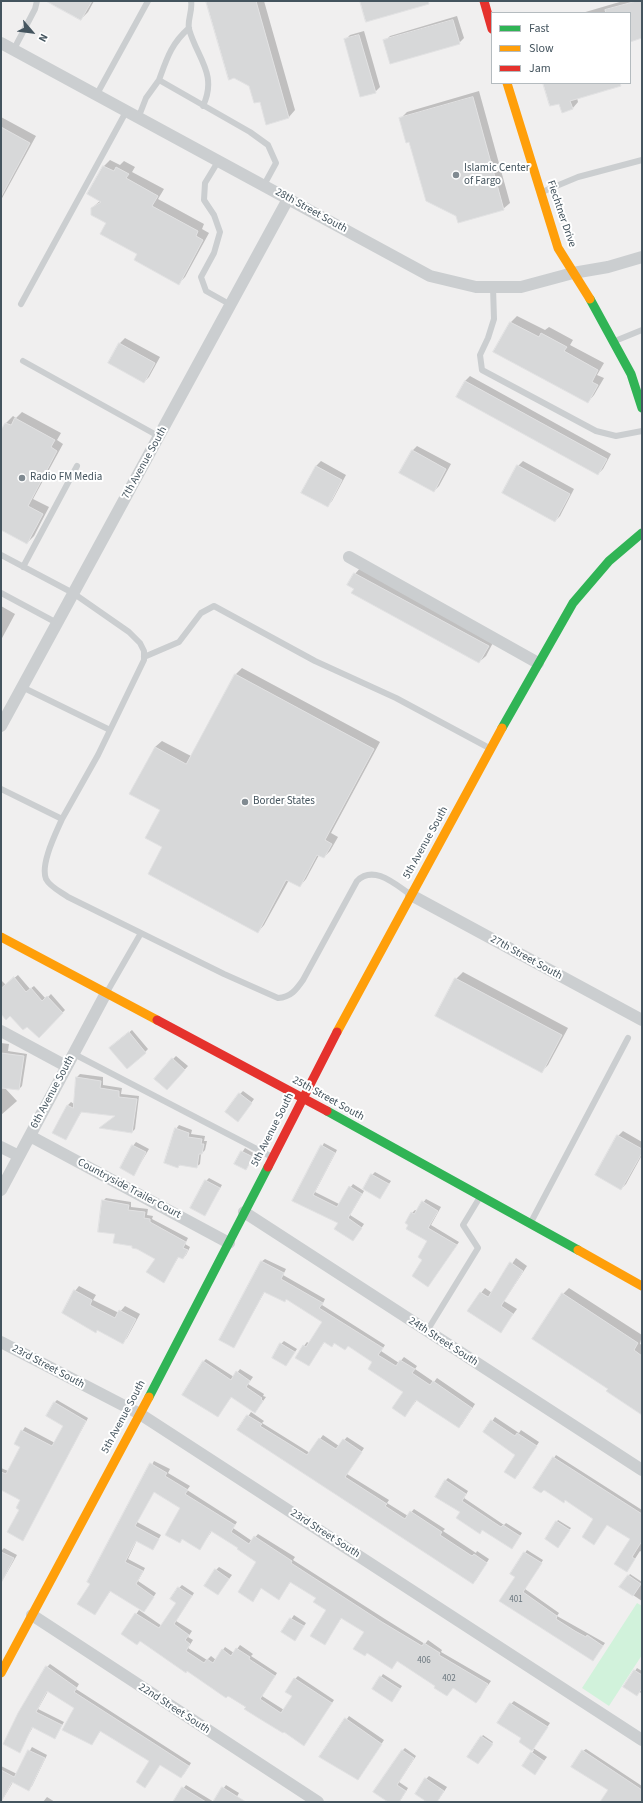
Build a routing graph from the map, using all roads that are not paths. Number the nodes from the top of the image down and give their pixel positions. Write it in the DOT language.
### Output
graph roads {
  1 [pos="37,1"];
  2 [pos="148,1"];
  3 [pos="191,1"];
  4 [pos="486,2"];
  5 [pos="491,24"];
  6 [pos="189,28"];
  7 [pos="1,42"];
  8 [pos="14,50"];
  9 [pos="159,80"];
  10 [pos="507,84"];
  11 [pos="97,94"];
  12 [pos="203,106"];
  13 [pos="127,110"];
  14 [pos="138,116"];
  15 [pos="219,160"];
  16 [pos="642,160"];
  17 [pos="264,185"];
  18 [pos="541,193"];
  19 [pos="288,199"];
  20 [pos="642,257"];
  21 [pos="573,273"];
  22 [pos="493,287"];
  23 [pos="21,304"];
  24 [pos="231,305"];
  25 [pos="642,330"];
  26 [pos="614,342"];
  27 [pos="23,361"];
  28 [pos="642,408"];
  29 [pos="642,431"];
  30 [pos="160,437"];
  31 [pos="77,466"];
  32 [pos="642,533"];
  33 [pos="1,555"];
  34 [pos="349,557"];
  35 [pos="23,567"];
  36 [pos="1,593"];
  37 [pos="73,593"];
  38 [pos="57,623"];
  39 [pos="144,657"];
  40 [pos="538,663"];
  41 [pos="22,687"];
  42 [pos="1,726"];
  43 [pos="110,730"];
  44 [pos="491,749"];
  45 [pos="1,789"];
  46 [pos="62,819"];
  47 [pos="411,895"];
  48 [pos="141,933"];
  49 [pos="1,937"];
  50 [pos="106,993"];
  51 [pos="642,1020"];
  52 [pos="1,1031"];
  53 [pos="628,1038"];
  54 [pos="74,1054"];
  55 [pos="66,1066"];
  56 [pos="303,1098"];
  57 [pos="30,1136"];
  58 [pos="1,1147"];
  59 [pos="19,1156"];
  60 [pos="272,1157"];
  61 [pos="1,1190"];
  62 [pos="480,1197"];
  63 [pos="244,1212"];
  64 [pos="530,1224"];
  65 [pos="229,1243"];
  66 [pos="642,1286"];
  67 [pos="427,1331"];
  68 [pos="1,1342"];
  69 [pos="140,1414"];
  70 [pos="642,1470"];
  71 [pos="32,1615"];
  72 [pos="1,1673"];
  73 [pos="642,1740"];
  74 [pos="318,1802"];
  1 -- 8 [label="lane"];
  2 -- 11 [label="lane"];
  3 -- 6 [label="lane"];
  4 -- 5 [label="street"];
  6 -- 9 [label="lane"];
  6 -- 12 [label="lane"];
  7 -- 8 [label="street, 28th Street South"];
  8 -- 11 [label="street, 28th Street South"];
  9 -- 12 [label="lane"];
  9 -- 14 [label="lane"];
  10 -- 18 [label="street, Fiechtner Drive"];
  11 -- 13 [label="street, 28th Street South"];
  12 -- 17 [label="lane"];
  13 -- 14 [label="street, 28th Street South"];
  13 -- 23 [label="lane"];
  14 -- 15 [label="street, 28th Street South"];
  15 -- 17 [label="street, 28th Street South"];
  15 -- 24 [label="lane"];
  16 -- 18 [label="lane"];
  17 -- 19 [label="street, 28th Street South"];
  18 -- 21 [label="street, Fiechtner Drive"];
  19 -- 22 [label="street, 28th Street South"];
  19 -- 24 [label="street, 7th Avenue South"];
  20 -- 21 [label="street, 28th Street South"];
  21 -- 22 [label="street, 28th Street South"];
  21 -- 26 [label="street, Fiechtner Drive"];
  22 -- 29 [label="lane"];
  24 -- 30 [label="street, 7th Avenue South"];
  25 -- 26 [label="lane"];
  26 -- 28 [label="street, Fiechtner Drive"];
  27 -- 30 [label="lane"];
  30 -- 37 [label="street, 7th Avenue South"];
  31 -- 35 [label="lane"];
  32 -- 40 [label="street, 5th Avenue South"];
  33 -- 35 [label="lane"];
  34 -- 40 [label="street"];
  35 -- 37 [label="lane"];
  36 -- 38 [label="lane"];
  37 -- 38 [label="street, 7th Avenue South"];
  37 -- 39 [label="lane"];
  38 -- 41 [label="street, 7th Avenue South"];
  39 -- 43 [label="lane"];
  39 -- 44 [label="lane"];
  40 -- 44 [label="street, 5th Avenue South"];
  41 -- 42 [label="street, 7th Avenue South"];
  41 -- 43 [label="lane"];
  43 -- 46 [label="lane"];
  44 -- 47 [label="street, 5th Avenue South"];
  45 -- 46 [label="lane"];
  46 -- 48 [label="lane"];
  47 -- 48 [label="lane"];
  47 -- 51 [label="street, 27th Street South"];
  47 -- 56 [label="street, 5th Avenue South"];
  48 -- 50 [label="lane"];
  49 -- 50 [label="street, 25th Street South"];
  50 -- 54 [label="street, 6th Avenue South"];
  50 -- 56 [label="street, 25th Street South"];
  52 -- 55 [label="street"];
  53 -- 64 [label="lane"];
  54 -- 55 [label="street, 6th Avenue South"];
  54 -- 60 [label="lane"];
  55 -- 57 [label="street, 6th Avenue South"];
  56 -- 60 [label="street, 5th Avenue South"];
  56 -- 62 [label="street, 25th Street South"];
  57 -- 59 [label="street, 6th Avenue South"];
  57 -- 65 [label="street, Countryside Trailer Court"];
  58 -- 59 [label="street"];
  59 -- 61 [label="street, 6th Avenue South"];
  60 -- 63 [label="street, 5th Avenue South"];
  62 -- 64 [label="street, 25th Street South"];
  62 -- 67 [label="lane"];
  63 -- 65 [label="street, 5th Avenue South"];
  63 -- 67 [label="street, 24th Street South"];
  64 -- 66 [label="street, 25th Street South"];
  65 -- 69 [label="street, 5th Avenue South"];
  67 -- 70 [label="street, 24th Street South"];
  68 -- 69 [label="street, 23rd Street South"];
  69 -- 71 [label="street, 5th Avenue South"];
  69 -- 73 [label="street, 23rd Street South"];
  71 -- 72 [label="street, 5th Avenue South"];
  71 -- 74 [label="street, 22nd Street South"];
}
